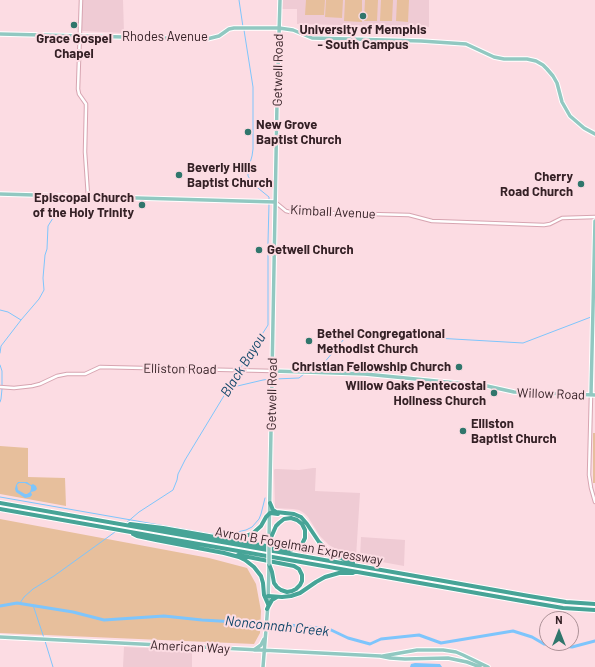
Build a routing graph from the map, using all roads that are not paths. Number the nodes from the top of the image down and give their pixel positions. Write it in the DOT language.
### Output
graph roads {
  1 [pos="81,0"];
  2 [pos="280,0"];
  3 [pos="279,28"];
  4 [pos="0,34"];
  5 [pos="80,36"];
  6 [pos="595,134"];
  7 [pos="0,194"];
  8 [pos="88,196"];
  9 [pos="275,202"];
  10 [pos="595,217"];
  11 [pos="595,222"];
  12 [pos="272,371"];
  13 [pos="0,388"];
  14 [pos="593,395"];
  15 [pos="595,502"];
  16 [pos="0,503"];
  17 [pos="270,503"];
  18 [pos="0,509"];
  19 [pos="284,513"];
  20 [pos="270,514"];
  21 [pos="134,526"];
  22 [pos="128,532"];
  23 [pos="209,536"];
  24 [pos="269,542"];
  25 [pos="224,553"];
  26 [pos="269,564"];
  27 [pos="372,569"];
  28 [pos="365,574"];
  29 [pos="268,596"];
  30 [pos="278,597"];
  31 [pos="268,604"];
  32 [pos="595,604"];
  33 [pos="267,609"];
  34 [pos="595,610"];
  35 [pos="265,636"];
  36 [pos="0,637"];
  37 [pos="254,650"];
  38 [pos="264,650"];
  39 [pos="380,656"];
  40 [pos="263,667"];
  41 [pos="480,667"];
  42 [pos="488,667"];
  1 -- 5 [label="street"];
  2 -- 3 [label="main road, Getwell Road"];
  3 -- 5 [label="main road, Rhodes Avenue"];
  3 -- 6 [label="main road, Rhodes Avenue"];
  3 -- 9 [label="main road, Getwell Road"];
  4 -- 5 [label="main road, Rhodes Avenue"];
  5 -- 8 [label="street"];
  7 -- 8 [label="main road, Kimball Avenue"];
  8 -- 9 [label="main road, Kimball Avenue"];
  9 -- 10 [label="street, Kimball Avenue"];
  9 -- 12 [label="main road, Getwell Road"];
  11 -- 14 [label="main road"];
  12 -- 13 [label="street, Elliston Road"];
  12 -- 14 [label="main road, Willow Road"];
  12 -- 17 [label="main road, Getwell Road"];
  14 -- 15 [label="street"];
  16 -- 21 [label="highway"];
  17 -- 19 [label="highway"];
  17 -- 20 [label="main road, Getwell Road"];
  18 -- 22 [label="highway, Avron B Fogelman Expressway"];
  19 -- 20 [label="highway"];
  19 -- 27 [label="highway"];
  20 -- 23 [label="highway"];
  20 -- 24 [label="main road, Getwell Road"];
  21 -- 23 [label="highway"];
  21 -- 27 [label="highway, Avron B Fogelman Expressway"];
  22 -- 25 [label="highway"];
  22 -- 28 [label="highway, Avron B Fogelman Expressway"];
  23 -- 24 [label="highway"];
  24 -- 26 [label="main road, Getwell Road, bridge"];
  25 -- 26 [label="highway"];
  25 -- 31 [label="highway"];
  26 -- 29 [label="main road, Getwell Road"];
  27 -- 32 [label="highway, Avron B Fogelman Expressway"];
  28 -- 30 [label="highway"];
  28 -- 34 [label="highway, Avron B Fogelman Expressway"];
  29 -- 30 [label="highway"];
  29 -- 31 [label="main road, Getwell Road"];
  30 -- 33 [label="highway"];
  31 -- 33 [label="main road, Getwell Road"];
  33 -- 35 [label="main road, Getwell Road"];
  35 -- 37 [label="main road"];
  35 -- 38 [label="main road, Getwell Road"];
  36 -- 37 [label="main road, American Way"];
  37 -- 38 [label="main road, American Way"];
  38 -- 39 [label="main road, American Way"];
  38 -- 40 [label="main road, Getwell Road"];
  39 -- 41 [label="main road, American Way"];
  39 -- 42 [label="main road, American Way"];
}
